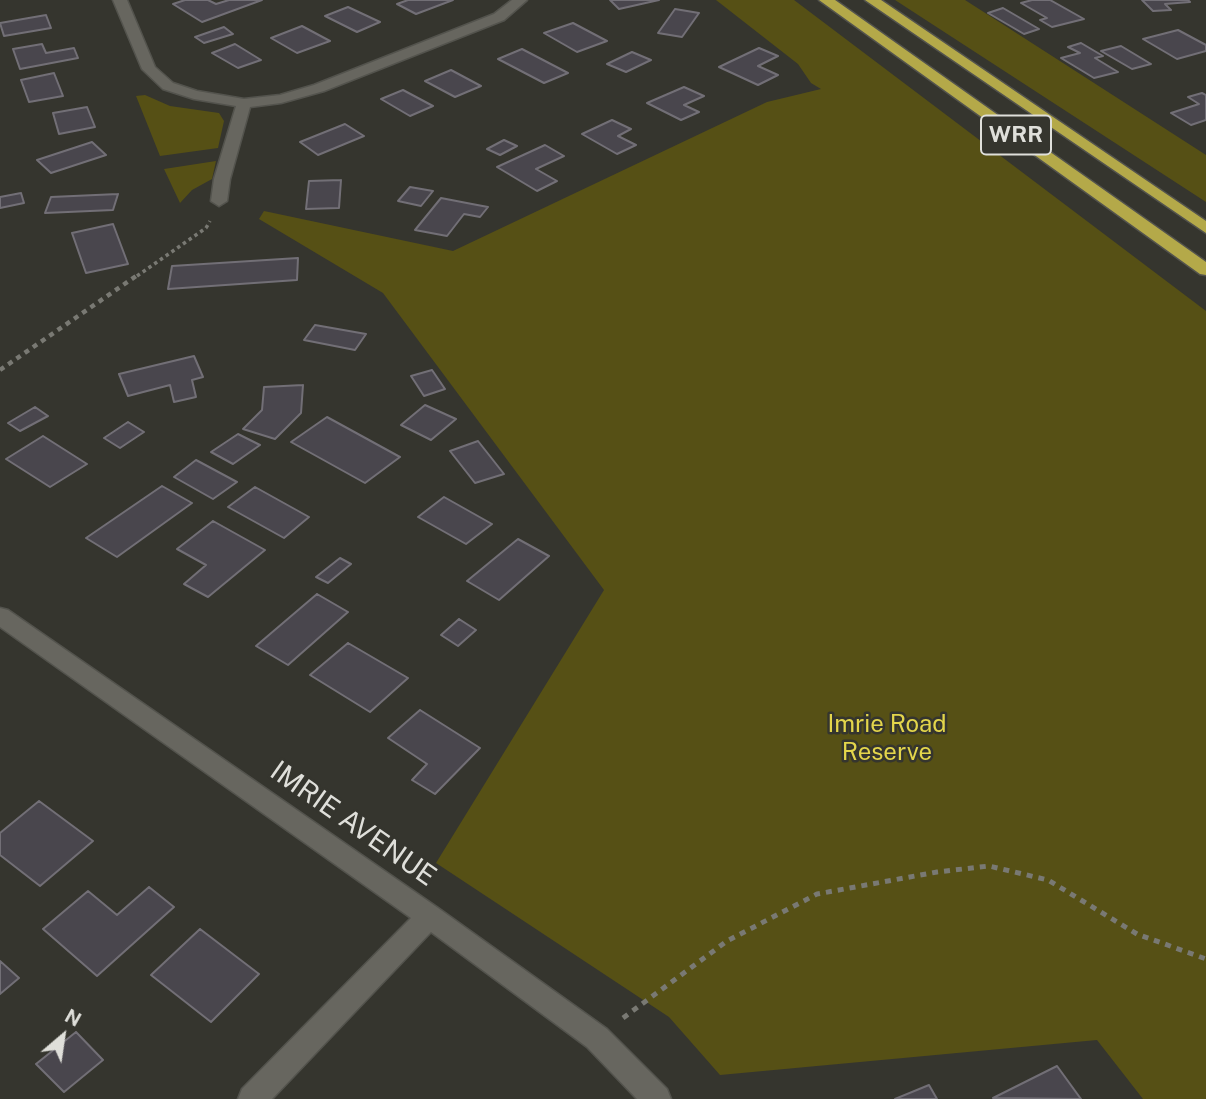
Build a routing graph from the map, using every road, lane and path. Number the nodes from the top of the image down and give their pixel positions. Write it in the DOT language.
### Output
graph roads {
  1 [pos="120,0"];
  2 [pos="520,0"];
  3 [pos="827,0"];
  4 [pos="872,0"];
  5 [pos="244,103"];
  6 [pos="219,201"];
  7 [pos="1206,226"];
  8 [pos="1206,270"];
  9 [pos="0,370"];
  10 [pos="0,616"];
  11 [pos="429,916"];
  12 [pos="1206,959"];
  13 [pos="597,1038"];
  14 [pos="252,1099"];
  15 [pos="657,1099"];
  1 -- 5 [label="street"];
  2 -- 5 [label="street"];
  3 -- 8 [label="highway, WRR"];
  4 -- 7 [label="highway, WRR"];
  5 -- 6 [label="street"];
  6 -- 9 [label="path"];
  10 -- 11 [label="street, IMRIE AVENUE"];
  11 -- 13 [label="street, IMRIE AVENUE"];
  11 -- 14 [label="street"];
  12 -- 13 [label="path"];
  13 -- 15 [label="street, IMRIE AVENUE"];
}
